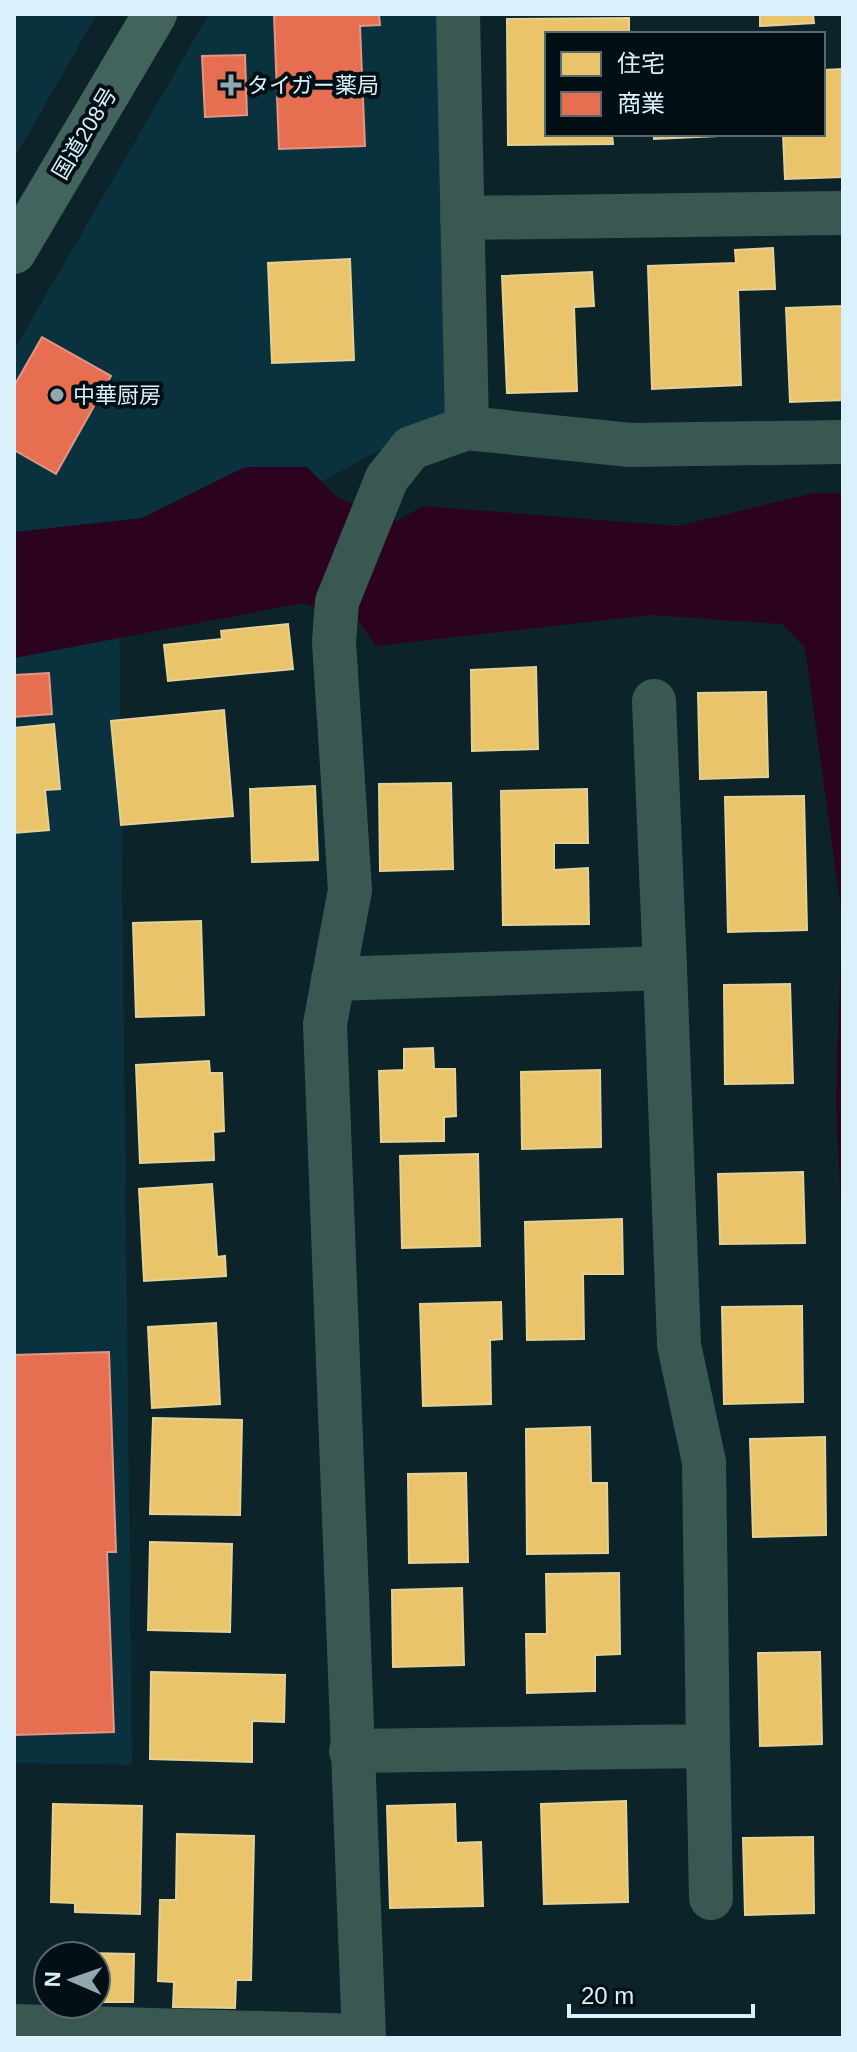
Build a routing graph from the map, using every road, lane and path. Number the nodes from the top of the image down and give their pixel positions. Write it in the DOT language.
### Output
graph roads {
  1 [pos="155,14"];
  2 [pos="458,14"];
  3 [pos="843,213"];
  4 [pos="462,218"];
  5 [pos="14,252"];
  6 [pos="467,428"];
  7 [pos="843,442"];
  8 [pos="654,701"];
  9 [pos="665,968"];
  10 [pos="333,979"];
  11 [pos="708,1746"];
  12 [pos="351,1751"];
  13 [pos="711,1898"];
  14 [pos="19,2030"];
  15 [pos="364,2037"];
  1 -- 5 [label="highway, 国道208号"];
  2 -- 4 [label="street"];
  3 -- 4 [label="street"];
  4 -- 6 [label="street"];
  6 -- 7 [label="street"];
  6 -- 10 [label="street"];
  8 -- 9 [label="street"];
  9 -- 10 [label="street"];
  9 -- 11 [label="street"];
  10 -- 12 [label="street"];
  11 -- 12 [label="street"];
  11 -- 13 [label="street"];
  12 -- 15 [label="street"];
  14 -- 15 [label="street"];
}
